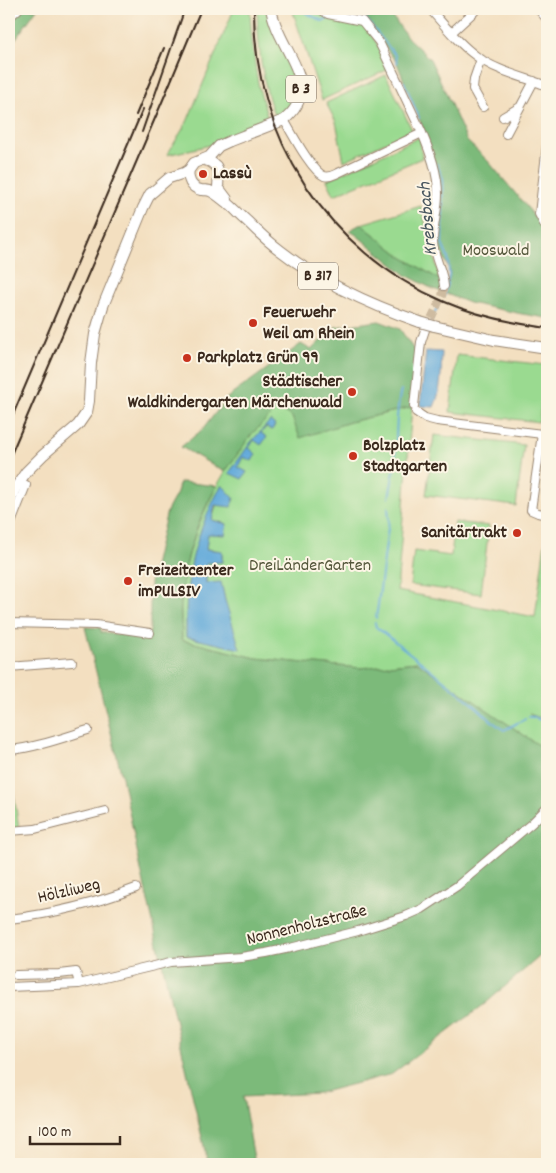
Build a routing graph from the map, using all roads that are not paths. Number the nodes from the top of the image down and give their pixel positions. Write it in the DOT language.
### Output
graph roads {
  1 [pos="17,9"];
  2 [pos="271,9"];
  3 [pos="320,9"];
  4 [pos="430,9"];
  5 [pos="477,9"];
  6 [pos="538,9"];
  7 [pos="9,16"];
  8 [pos="547,19"];
  9 [pos="451,32"];
  10 [pos="481,59"];
  11 [pos="534,81"];
  12 [pos="547,86"];
  13 [pos="483,107"];
  14 [pos="520,107"];
  15 [pos="503,117"];
  16 [pos="284,120"];
  17 [pos="422,133"];
  18 [pos="506,134"];
  19 [pos="226,143"];
  20 [pos="547,145"];
  21 [pos="547,156"];
  22 [pos="205,160"];
  23 [pos="216,166"];
  24 [pos="189,170"];
  25 [pos="190,181"];
  26 [pos="218,182"];
  27 [pos="164,184"];
  28 [pos="208,190"];
  29 [pos="231,206"];
  30 [pos="546,226"];
  31 [pos="444,286"];
  32 [pos="426,326"];
  33 [pos="547,348"];
  34 [pos="26,485"];
  35 [pos="9,502"];
  36 [pos="547,515"];
  37 [pos="9,528"];
  38 [pos="9,623"];
  39 [pos="150,633"];
  40 [pos="72,662"];
  41 [pos="9,667"];
  42 [pos="88,730"];
  43 [pos="9,750"];
  44 [pos="547,808"];
  45 [pos="105,811"];
  46 [pos="9,831"];
  47 [pos="136,888"];
  48 [pos="9,919"];
  49 [pos="16,976"];
  50 [pos="78,984"];
  51 [pos="9,987"];
  1 -- 7 [label="main road"];
  2 -- 16 [label="main road, B 3"];
  3 -- 17 [label="street"];
  4 -- 9 [label="street"];
  5 -- 9 [label="street"];
  6 -- 8 [label="street"];
  9 -- 10 [label="street"];
  10 -- 11 [label="street"];
  10 -- 13 [label="street"];
  11 -- 12 [label="street"];
  11 -- 14 [label="street"];
  14 -- 15 [label="street"];
  14 -- 18 [label="street"];
  16 -- 17 [label="street"];
  16 -- 19 [label="main road, B 3"];
  17 -- 31 [label="street"];
  19 -- 22 [label="main road, B 3"];
  19 -- 23 [label="main road"];
  20 -- 21 [label="street"];
  21 -- 30 [label="street"];
  22 -- 23 [label="main road"];
  22 -- 24 [label="main road, B 3"];
  23 -- 26 [label="main road"];
  24 -- 25 [label="main road"];
  24 -- 27 [label="main road, B 3"];
  25 -- 27 [label="main road"];
  25 -- 28 [label="main road"];
  26 -- 28 [label="main road"];
  26 -- 29 [label="main road, B 317"];
  27 -- 35 [label="main road, B 3"];
  28 -- 29 [label="main road, B 317"];
  29 -- 32 [label="main road, B 317"];
  32 -- 33 [label="main road, B 317"];
  32 -- 36 [label="street"];
  34 -- 37 [label="street"];
  38 -- 39 [label="street"];
  40 -- 41 [label="street"];
  42 -- 43 [label="street"];
  44 -- 50 [label="street, Nonnenholzstraße"];
  45 -- 46 [label="street"];
  47 -- 48 [label="street, Hölzliweg"];
  49 -- 50 [label="street"];
  50 -- 51 [label="street, Nonnenholzstraße"];
}
